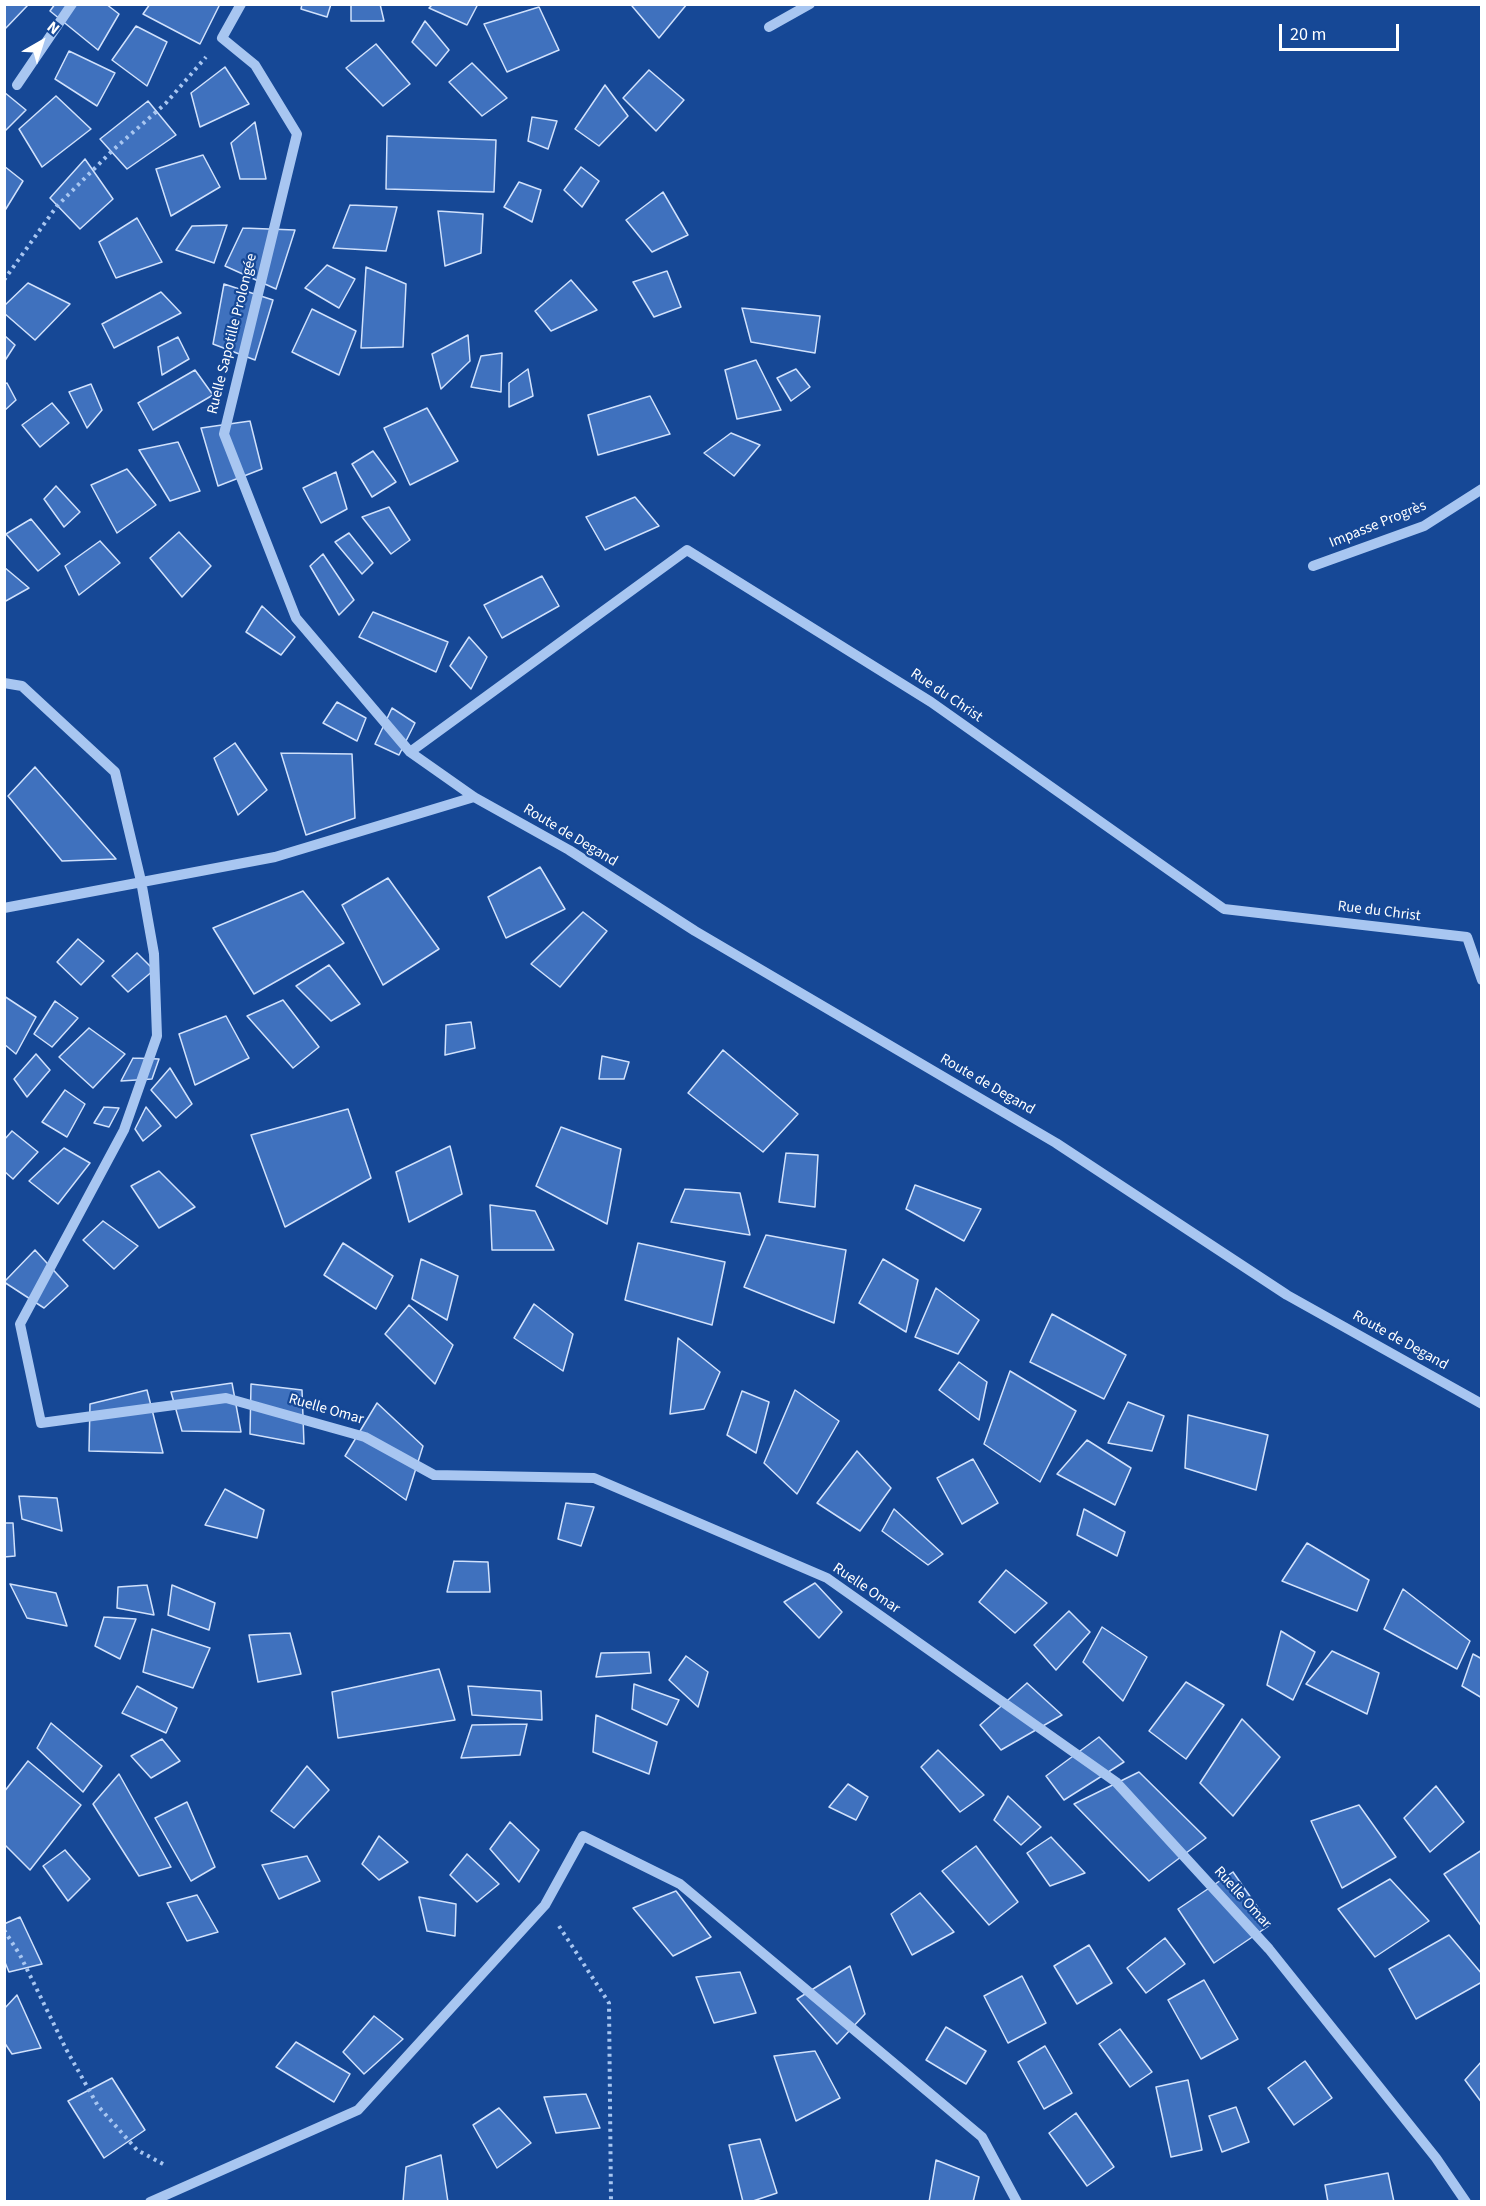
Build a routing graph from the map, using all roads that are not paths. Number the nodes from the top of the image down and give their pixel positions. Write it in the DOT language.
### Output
graph roads {
  1 [pos="72,4"];
  2 [pos="241,4"];
  3 [pos="810,4"];
  4 [pos="769,27"];
  5 [pos="17,85"];
  6 [pos="1482,489"];
  7 [pos="1313,566"];
  8 [pos="4,683"];
  9 [pos="410,752"];
  10 [pos="474,797"];
  11 [pos="141,881"];
  12 [pos="4,908"];
  13 [pos="1482,980"];
  14 [pos="1482,1404"];
  15 [pos="150,2202"];
  16 [pos="1017,2202"];
  17 [pos="1466,2202"];
  1 -- 5 [label="street"];
  2 -- 9 [label="street, Ruelle Sapotille Prolongée"];
  3 -- 4 [label="street"];
  6 -- 7 [label="street, Impasse Progrès"];
  8 -- 11 [label="street"];
  9 -- 10 [label="street, Ruelle Sapotille Prolongée"];
  9 -- 13 [label="street, Rue du Christ"];
  10 -- 11 [label="street"];
  10 -- 14 [label="street, Route de Degand"];
  11 -- 12 [label="street"];
  11 -- 17 [label="street, Ruelle Omar"];
  15 -- 16 [label="street"];
}
